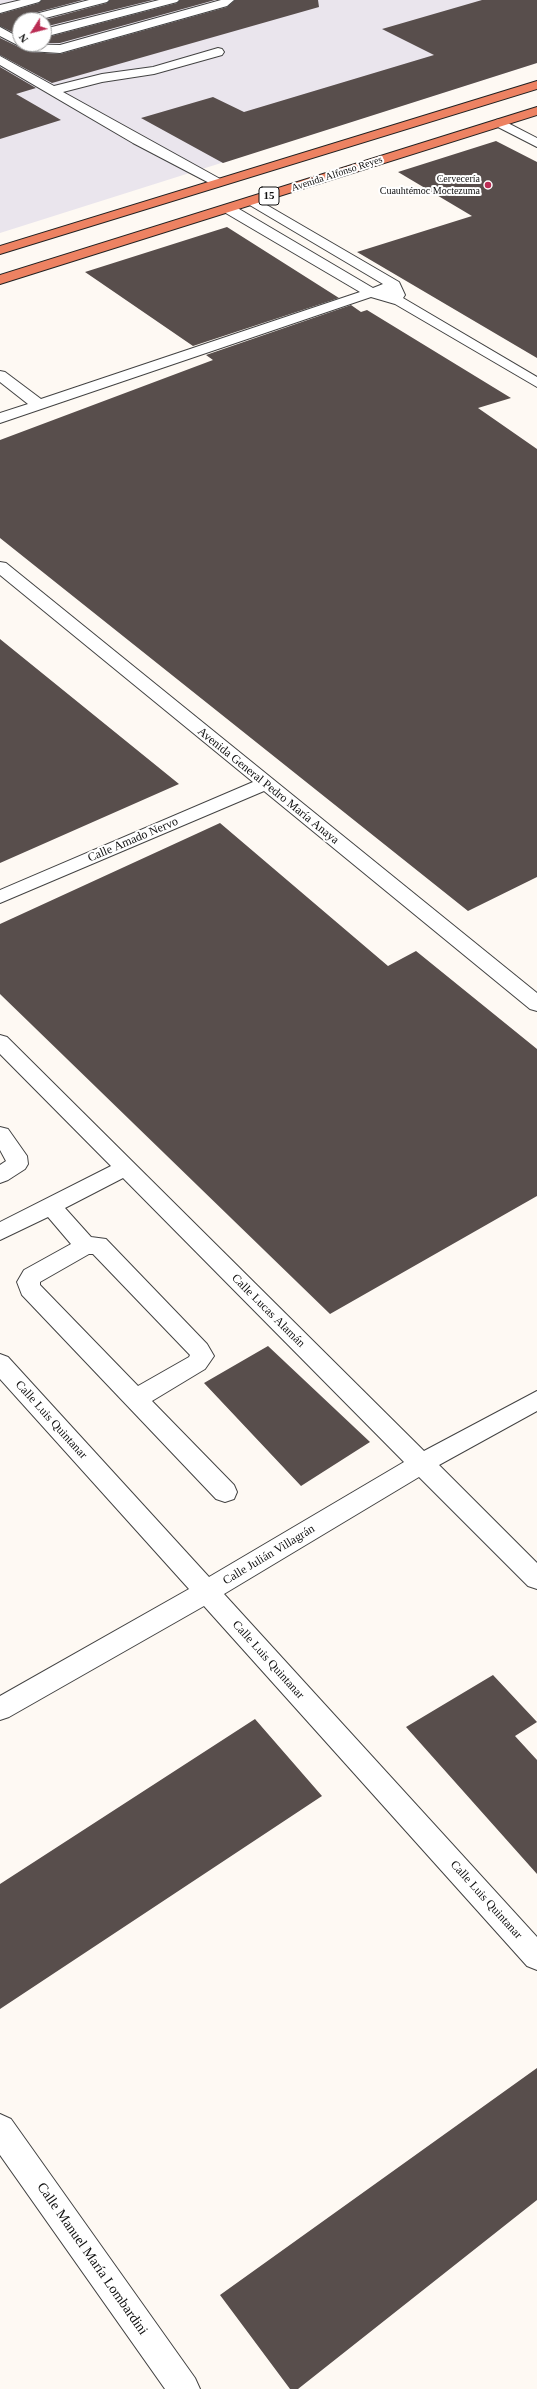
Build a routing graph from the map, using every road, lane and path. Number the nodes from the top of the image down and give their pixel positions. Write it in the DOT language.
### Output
graph roads {
  1 [pos="35,0"];
  2 [pos="103,0"];
  3 [pos="173,0"];
  4 [pos="228,0"];
  5 [pos="0,9"];
  6 [pos="52,13"];
  7 [pos="12,23"];
  8 [pos="0,26"];
  9 [pos="0,31"];
  10 [pos="52,31"];
  11 [pos="12,38"];
  12 [pos="12,43"];
  13 [pos="0,45"];
  14 [pos="52,49"];
  15 [pos="218,52"];
  16 [pos="0,60"];
  17 [pos="537,85"];
  18 [pos="51,91"];
  19 [pos="537,91"];
  20 [pos="537,111"];
  21 [pos="500,122"];
  22 [pos="537,143"];
  23 [pos="304,156"];
  24 [pos="217,183"];
  25 [pos="254,201"];
  26 [pos="230,204"];
  27 [pos="102,218"];
  28 [pos="0,250"];
  29 [pos="337,251"];
  30 [pos="313,260"];
  31 [pos="0,280"];
  32 [pos="394,285"];
  33 [pos="372,293"];
  34 [pos="400,301"];
  35 [pos="0,375"];
  36 [pos="537,383"];
  37 [pos="39,405"];
  38 [pos="0,418"];
  39 [pos="0,567"];
  40 [pos="266,784"];
  41 [pos="0,897"];
  42 [pos="537,1004"];
  43 [pos="0,1042"];
  44 [pos="0,1134"];
  45 [pos="124,1168"];
  46 [pos="0,1175"];
  47 [pos="51,1206"];
  48 [pos="0,1232"];
  49 [pos="85,1246"];
  50 [pos="0,1364"];
  51 [pos="137,1398"];
  52 [pos="537,1400"];
  53 [pos="422,1463"];
  54 [pos="224,1492"];
  55 [pos="537,1579"];
  56 [pos="206,1592"];
  57 [pos="0,1709"];
  58 [pos="537,1957"];
  59 [pos="0,2130"];
  60 [pos="184,2389"];
  1 -- 5 [label="street"];
  2 -- 6 [label="street"];
  3 -- 10 [label="street"];
  4 -- 14 [label="street"];
  7 -- 8 [label="street"];
  9 -- 11 [label="street"];
  12 -- 13 [label="street"];
  15 -- 18 [label="street"];
  16 -- 18 [label="street"];
  17 -- 23 [label="highway, 15"];
  18 -- 24 [label="street"];
  19 -- 21 [label="highway"];
  20 -- 21 [label="highway, Avenida Alfonso Reyes / 15"];
  21 -- 22 [label="street"];
  21 -- 25 [label="highway, Avenida Alfonso Reyes / 15"];
  23 -- 24 [label="highway, 15"];
  23 -- 26 [label="highway"];
  24 -- 27 [label="highway, 15"];
  25 -- 26 [label="highway"];
  25 -- 29 [label="street"];
  26 -- 27 [label="highway"];
  26 -- 30 [label="street"];
  26 -- 31 [label="highway"];
  27 -- 28 [label="highway, 15"];
  29 -- 30 [label="street"];
  29 -- 32 [label="street"];
  30 -- 33 [label="street"];
  32 -- 33 [label="street"];
  32 -- 34 [label="street"];
  33 -- 34 [label="street"];
  33 -- 37 [label="street"];
  34 -- 36 [label="street"];
  35 -- 37 [label="street"];
  37 -- 38 [label="street"];
  39 -- 40 [label="street, Avenida General Pedro María Anaya"];
  40 -- 41 [label="street, Calle Amado Nervo"];
  40 -- 42 [label="street, Avenida General Pedro María Anaya"];
  43 -- 45 [label="street, Calle Lucas Alamán"];
  44 -- 46 [label="street"];
  45 -- 47 [label="street"];
  45 -- 53 [label="street, Calle Lucas Alamán"];
  47 -- 48 [label="street"];
  47 -- 49 [label="street"];
  49 -- 51 [label="street"];
  49 -- 51 [label="street"];
  50 -- 56 [label="street, Calle Luis Quintanar"];
  51 -- 54 [label="street"];
  52 -- 53 [label="street, Calle Julián Villagrán"];
  53 -- 55 [label="street, Calle Lucas Alamán"];
  53 -- 56 [label="street, Calle Julián Villagrán"];
  56 -- 57 [label="street, Calle Julián Villagrán"];
  56 -- 58 [label="street, Calle Luis Quintanar"];
  59 -- 60 [label="street, Calle Manuel María Lombardini"];
}
